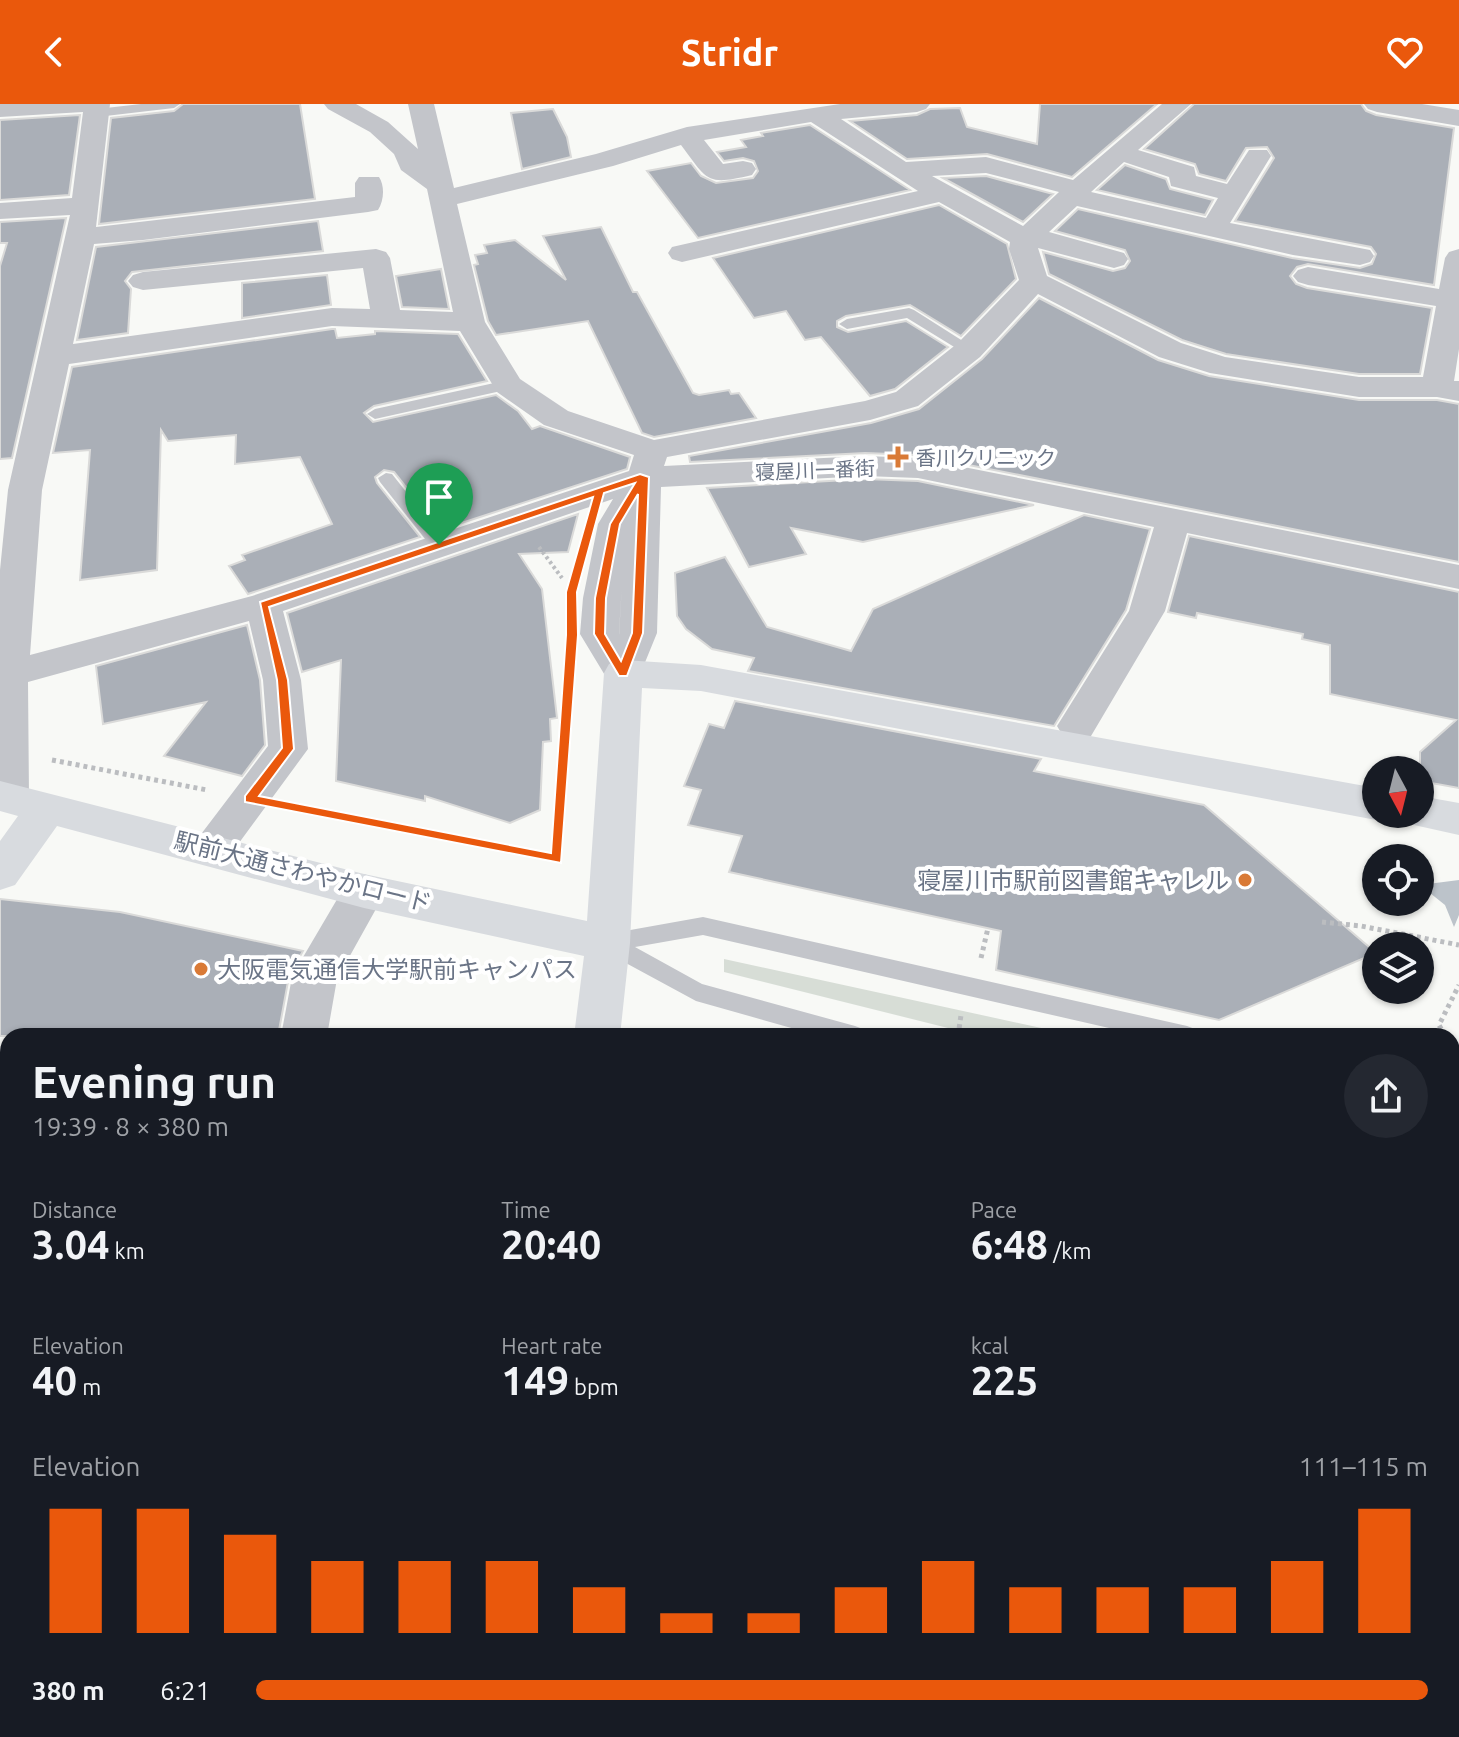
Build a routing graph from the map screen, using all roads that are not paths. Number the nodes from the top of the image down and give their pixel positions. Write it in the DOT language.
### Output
graph roads {
  1 [pos="175,104"];
  2 [pos="337,104"];
  3 [pos="421,104"];
  4 [pos="917,104"];
  5 [pos="1178,104"];
  6 [pos="1377,104"];
  7 [pos="61,105"];
  8 [pos="187,105"];
  9 [pos="873,106"];
  10 [pos="94,107"];
  11 [pos="0,109"];
  12 [pos="816,114"];
  13 [pos="1459,118"];
  14 [pos="687,135"];
  15 [pos="1119,152"];
  16 [pos="1258,156"];
  17 [pos="743,169"];
  18 [pos="901,170"];
  19 [pos="334,182"];
  20 [pos="369,183"];
  21 [pos="441,192"];
  22 [pos="943,193"];
  23 [pos="1074,193"];
  24 [pos="1235,194"];
  25 [pos="0,211"];
  26 [pos="83,221"];
  27 [pos="1212,229"];
  28 [pos="143,232"];
  29 [pos="1025,239"];
  30 [pos="1293,246"];
  31 [pos="682,253"];
  32 [pos="1360,256"];
  33 [pos="1114,259"];
  34 [pos="1458,266"];
  35 [pos="143,281"];
  36 [pos="1034,281"];
  37 [pos="1452,300"];
  38 [pos="387,321"];
  39 [pos="470,322"];
  40 [pos="847,324"];
  41 [pos="144,344"];
  42 [pos="969,350"];
  43 [pos="56,356"];
  44 [pos="508,385"];
  45 [pos="1448,389"];
  46 [pos="375,414"];
  47 [pos="648,464"];
  48 [pos="386,478"];
  49 [pos="12,492"];
  50 [pos="1173,521"];
  51 [pos="439,545"];
  52 [pos="1459,577"];
  53 [pos="263,605"];
  54 [pos="623,673"];
  55 [pos="9,674"];
  56 [pos="1077,726"];
  57 [pos="4,796"];
  58 [pos="1362,801"];
  59 [pos="48,807"];
  60 [pos="1434,815"];
  61 [pos="1459,819"];
  62 [pos="210,850"];
  63 [pos="0,873"];
  64 [pos="364,891"];
  65 [pos="608,943"];
  66 [pos="305,1028"];
  67 [pos="598,1028"];
  68 [pos="826,1028"];
  69 [pos="1133,1028"];
  1 -- 8 [label="lane"];
  1 -- 10 [label="lane"];
  2 -- 21 [label="street"];
  3 -- 21 [label="street"];
  4 -- 9 [label="street"];
  5 -- 15 [label="street"];
  6 -- 13 [label="street"];
  7 -- 10 [label="street"];
  7 -- 11 [label="street"];
  9 -- 12 [label="street"];
  10 -- 26 [label="street"];
  12 -- 14 [label="street"];
  12 -- 18 [label="street"];
  14 -- 17 [label="street"];
  14 -- 21 [label="street"];
  15 -- 23 [label="street"];
  15 -- 24 [label="street"];
  16 -- 24 [label="street"];
  18 -- 22 [label="street"];
  18 -- 23 [label="street"];
  19 -- 20 [label="street"];
  20 -- 21 [label="street"];
  20 -- 28 [label="street"];
  21 -- 39 [label="street"];
  22 -- 29 [label="street"];
  22 -- 31 [label="street"];
  23 -- 27 [label="street"];
  23 -- 29 [label="street"];
  24 -- 27 [label="street"];
  25 -- 26 [label="street"];
  26 -- 28 [label="street"];
  26 -- 43 [label="street"];
  27 -- 30 [label="street"];
  28 -- 35 [label="street"];
  29 -- 33 [label="street"];
  29 -- 36 [label="street"];
  30 -- 32 [label="street"];
  30 -- 37 [label="street"];
  34 -- 37 [label="street"];
  35 -- 38 [label="street"];
  35 -- 41 [label="street"];
  36 -- 42 [label="street"];
  36 -- 45 [label="street"];
  37 -- 45 [label="street"];
  38 -- 39 [label="street"];
  38 -- 41 [label="street"];
  39 -- 44 [label="street"];
  40 -- 42 [label="lane"];
  41 -- 43 [label="street"];
  42 -- 47 [label="street"];
  43 -- 49 [label="street"];
  44 -- 46 [label="lane"];
  44 -- 47 [label="street"];
  47 -- 50 [label="street, 寝屋川一番街"];
  47 -- 51 [label="street"];
  47 -- 54 [label="street"];
  48 -- 51 [label="lane"];
  49 -- 55 [label="street"];
  50 -- 52 [label="street, 寝屋川一番街"];
  50 -- 56 [label="street"];
  51 -- 53 [label="street"];
  53 -- 55 [label="street"];
  53 -- 62 [label="street"];
  54 -- 58 [label="street"];
  54 -- 65 [label="street"];
  55 -- 57 [label="street"];
  57 -- 59 [label="street, 駅前大通さわやかロード"];
  59 -- 62 [label="street, 駅前大通さわやかロード"];
  59 -- 63 [label="street"];
  60 -- 61 [label="street"];
  62 -- 64 [label="street, 駅前大通さわやかロード"];
  64 -- 65 [label="street, 駅前大通さわやかロード"];
  64 -- 66 [label="street"];
  65 -- 67 [label="street"];
  65 -- 68 [label="lane"];
  65 -- 69 [label="lane"];
}
